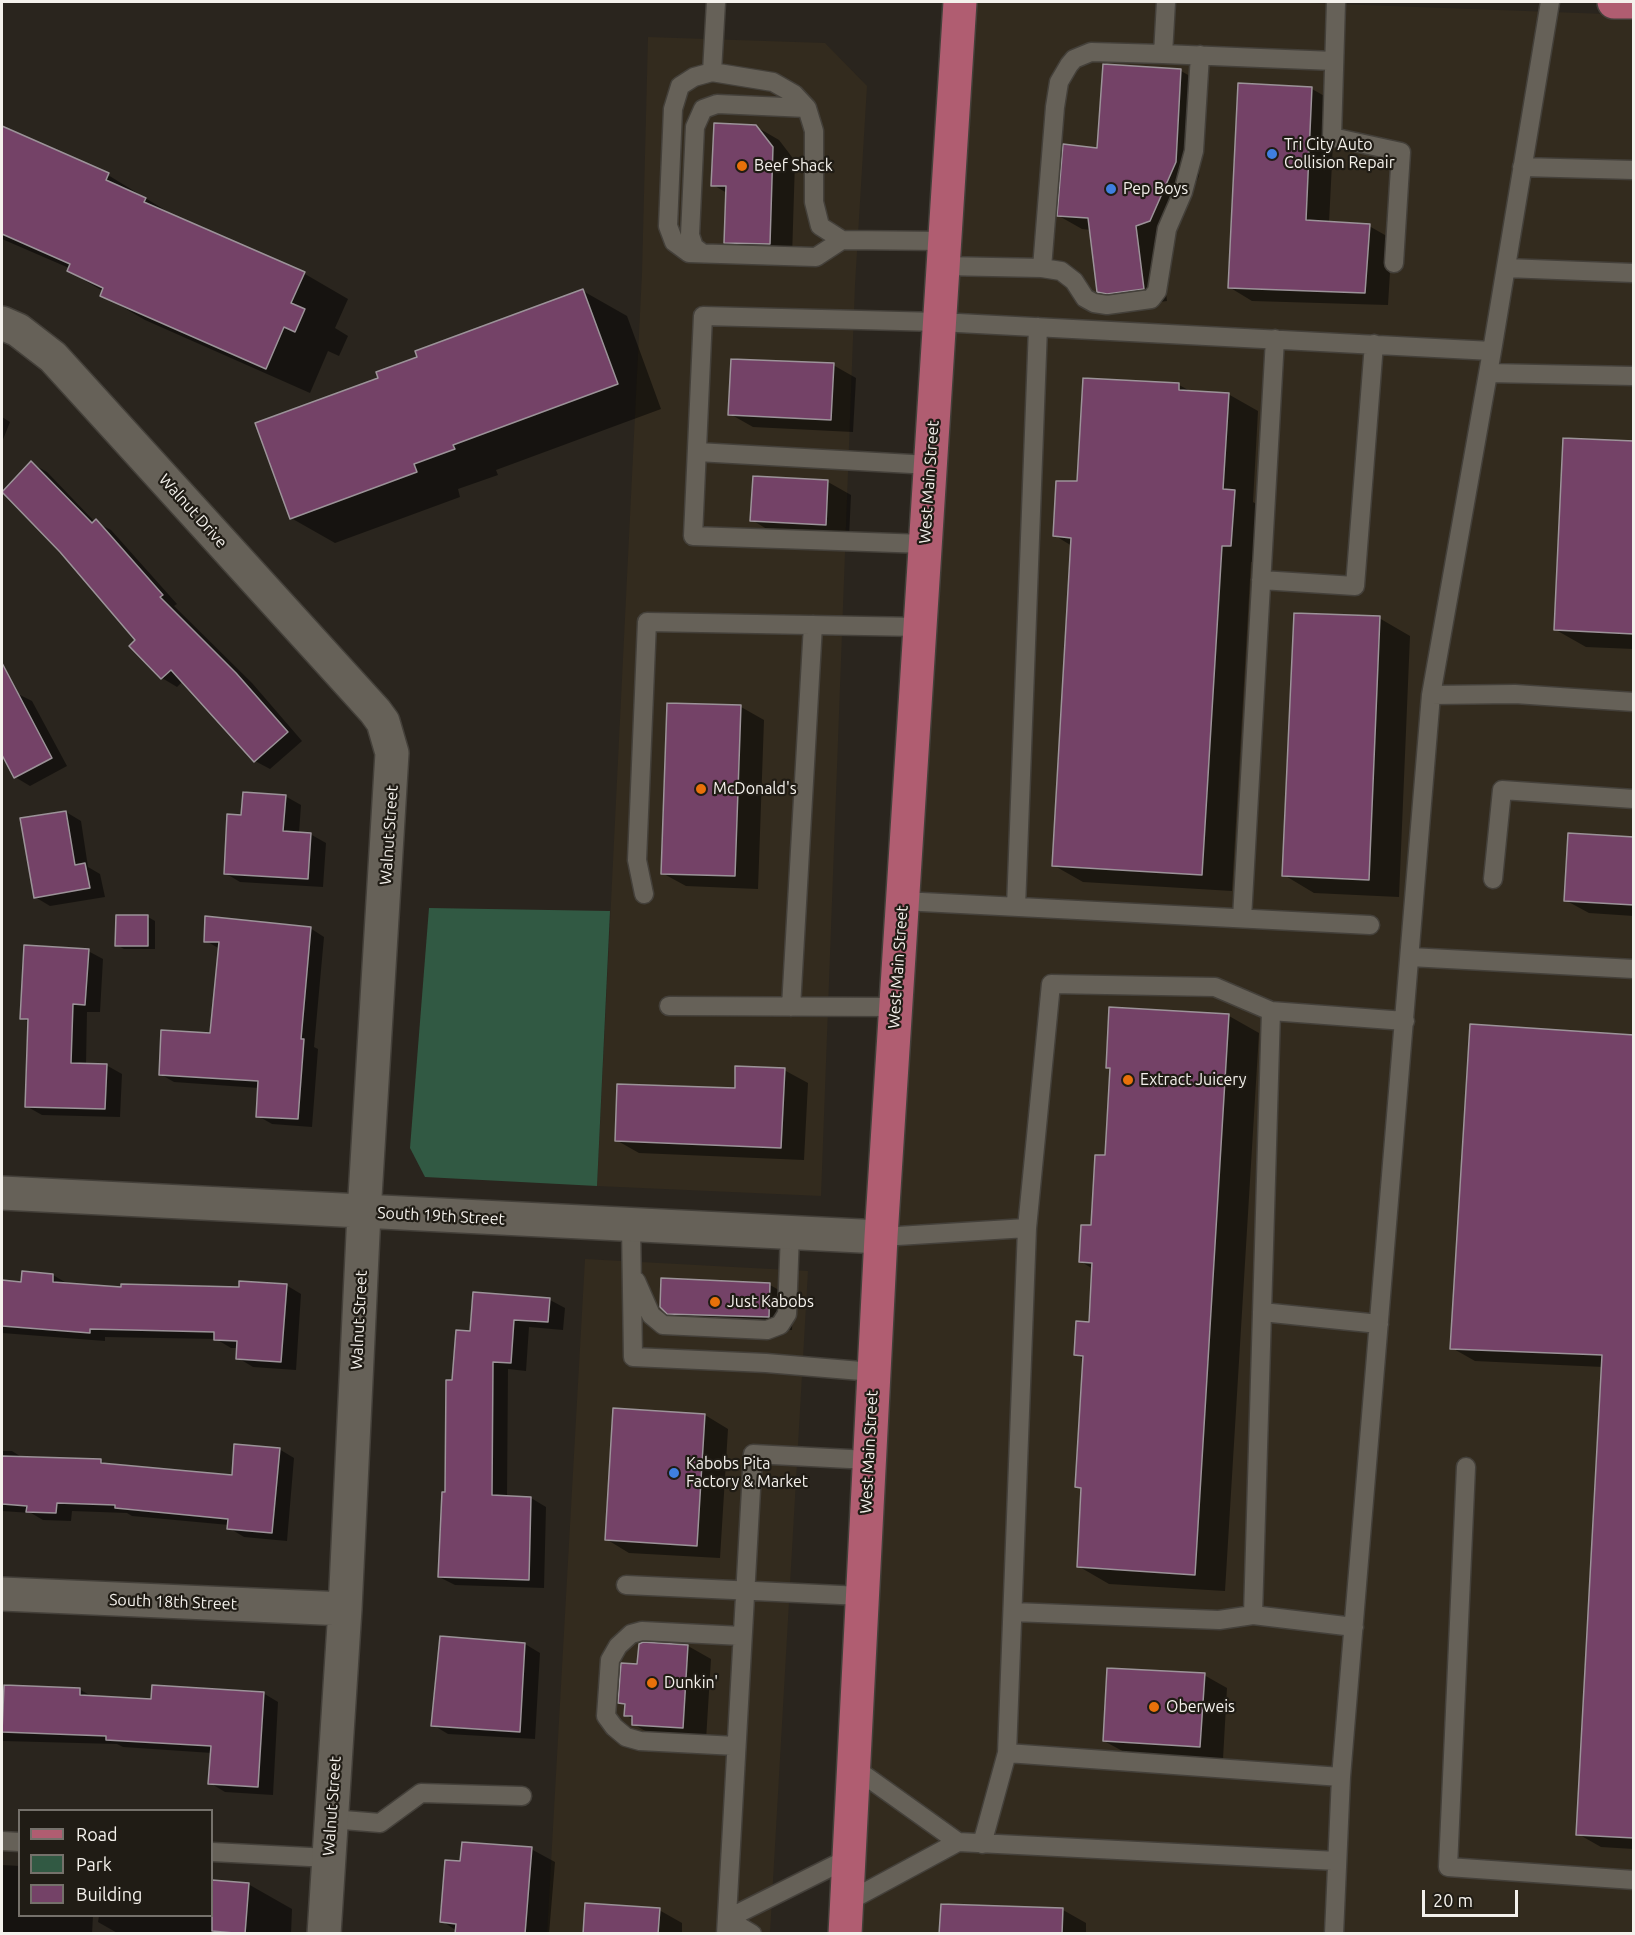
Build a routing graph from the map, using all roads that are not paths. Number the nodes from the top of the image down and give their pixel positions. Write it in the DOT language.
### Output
graph roads {
  1 [pos="716,2"];
  2 [pos="960,2"];
  3 [pos="1166,2"];
  4 [pos="1336,2"];
  5 [pos="1550,2"];
  6 [pos="1614,2"];
  7 [pos="1634,2"];
  8 [pos="1163,54"];
  9 [pos="1200,56"];
  10 [pos="1334,61"];
  11 [pos="712,72"];
  12 [pos="807,108"];
  13 [pos="1522,167"];
  14 [pos="1634,170"];
  15 [pos="842,240"];
  16 [pos="702,253"];
  17 [pos="944,254"];
  18 [pos="1394,263"];
  19 [pos="1042,268"];
  20 [pos="1506,268"];
  21 [pos="1634,273"];
  22 [pos="939,322"];
  23 [pos="2,323"];
  24 [pos="1038,327"];
  25 [pos="1275,339"];
  26 [pos="1374,344"];
  27 [pos="1492,351"];
  28 [pos="1488,373"];
  29 [pos="1634,376"];
  30 [pos="697,452"];
  31 [pos="930,465"];
  32 [pos="925,544"];
  33 [pos="1261,580"];
  34 [pos="813,625"];
  35 [pos="920,627"];
  36 [pos="1431,695"];
  37 [pos="1634,702"];
  38 [pos="375,711"];
  39 [pos="1634,799"];
  40 [pos="1493,879"];
  41 [pos="645,894"];
  42 [pos="902,901"];
  43 [pos="1016,907"];
  44 [pos="1242,918"];
  45 [pos="1370,925"];
  46 [pos="1410,957"];
  47 [pos="1634,969"];
  48 [pos="669,1005"];
  49 [pos="791,1007"];
  50 [pos="895,1008"];
  51 [pos="1271,1011"];
  52 [pos="1405,1021"];
  53 [pos="2,1193"];
  54 [pos="364,1213"];
  55 [pos="631,1225"];
  56 [pos="1027,1228"];
  57 [pos="790,1233"];
  58 [pos="880,1237"];
  59 [pos="632,1271"];
  60 [pos="1262,1312"];
  61 [pos="1379,1324"];
  62 [pos="767,1330"];
  63 [pos="766,1363"];
  64 [pos="873,1372"];
  65 [pos="869,1460"];
  66 [pos="1466,1467"];
  67 [pos="626,1585"];
  68 [pos="745,1591"];
  69 [pos="2,1594"];
  70 [pos="862,1596"];
  71 [pos="345,1609"];
  72 [pos="1013,1612"];
  73 [pos="1253,1615"];
  74 [pos="1354,1627"];
  75 [pos="742,1636"];
  76 [pos="736,1746"];
  77 [pos="1007,1754"];
  78 [pos="853,1767"];
  79 [pos="1341,1777"];
  80 [pos="522,1796"];
  81 [pos="331,1819"];
  82 [pos="2,1841"];
  83 [pos="18,1842"];
  84 [pos="958,1842"];
  85 [pos="982,1844"];
  86 [pos="213,1852"];
  87 [pos="329,1858"];
  88 [pos="849,1858"];
  89 [pos="1338,1861"];
  90 [pos="1634,1880"];
  91 [pos="846,1918"];
  92 [pos="726,1926"];
  93 [pos="324,1934"];
  94 [pos="752,1934"];
  95 [pos="1334,1934"];
  1 -- 11 [label="lane"];
  2 -- 17 [label="main road, West Main Street"];
  3 -- 8 [label="lane"];
  4 -- 10 [label="lane"];
  5 -- 13 [label="lane"];
  6 -- 7 [label="main road"];
  8 -- 9 [label="lane"];
  8 -- 19 [label="lane"];
  9 -- 10 [label="lane"];
  9 -- 19 [label="lane"];
  10 -- 18 [label="lane"];
  11 -- 12 [label="lane"];
  11 -- 16 [label="lane"];
  12 -- 15 [label="lane"];
  12 -- 16 [label="lane"];
  13 -- 14 [label="lane"];
  13 -- 20 [label="lane"];
  15 -- 16 [label="lane"];
  15 -- 17 [label="lane"];
  17 -- 19 [label="lane"];
  17 -- 22 [label="main road, West Main Street"];
  20 -- 21 [label="lane"];
  20 -- 27 [label="lane"];
  22 -- 24 [label="lane"];
  22 -- 30 [label="lane"];
  22 -- 31 [label="main road, West Main Street"];
  23 -- 38 [label="street, Walnut Drive"];
  24 -- 25 [label="lane"];
  24 -- 43 [label="lane"];
  25 -- 26 [label="lane"];
  25 -- 33 [label="lane"];
  26 -- 27 [label="lane"];
  26 -- 33 [label="lane"];
  27 -- 28 [label="lane"];
  28 -- 29 [label="lane"];
  28 -- 36 [label="lane"];
  30 -- 31 [label="lane"];
  30 -- 32 [label="lane"];
  31 -- 32 [label="main road, West Main Street"];
  32 -- 35 [label="main road, West Main Street"];
  33 -- 44 [label="lane"];
  34 -- 35 [label="lane"];
  34 -- 41 [label="lane"];
  34 -- 49 [label="lane"];
  35 -- 42 [label="main road, West Main Street"];
  36 -- 37 [label="lane"];
  36 -- 46 [label="lane"];
  38 -- 54 [label="street, Walnut Street"];
  39 -- 40 [label="lane"];
  42 -- 43 [label="lane"];
  42 -- 50 [label="main road, West Main Street"];
  43 -- 44 [label="lane"];
  44 -- 45 [label="lane"];
  46 -- 47 [label="lane"];
  46 -- 52 [label="lane"];
  48 -- 49 [label="lane"];
  49 -- 50 [label="lane"];
  50 -- 58 [label="main road, West Main Street"];
  51 -- 52 [label="lane"];
  51 -- 56 [label="lane"];
  51 -- 60 [label="lane"];
  52 -- 61 [label="lane"];
  53 -- 54 [label="street, South 19th Street"];
  54 -- 55 [label="street, South 19th Street"];
  54 -- 71 [label="street, Walnut Street"];
  55 -- 57 [label="street, South 19th Street"];
  55 -- 59 [label="lane"];
  56 -- 58 [label="lane"];
  56 -- 72 [label="lane"];
  57 -- 58 [label="street, South 19th Street"];
  57 -- 62 [label="lane"];
  58 -- 64 [label="main road, West Main Street"];
  59 -- 62 [label="lane"];
  59 -- 63 [label="lane"];
  60 -- 61 [label="lane"];
  60 -- 73 [label="lane"];
  61 -- 74 [label="lane"];
  62 -- 63 [label="lane"];
  63 -- 64 [label="lane"];
  64 -- 65 [label="main road, West Main Street"];
  65 -- 68 [label="lane"];
  65 -- 70 [label="main road, West Main Street"];
  66 -- 90 [label="lane"];
  67 -- 68 [label="lane"];
  68 -- 70 [label="lane"];
  68 -- 75 [label="lane"];
  69 -- 71 [label="street, South 18th Street"];
  70 -- 78 [label="main road, West Main Street"];
  71 -- 81 [label="street, Walnut Street"];
  72 -- 73 [label="lane"];
  72 -- 77 [label="lane"];
  73 -- 74 [label="lane"];
  74 -- 79 [label="lane"];
  75 -- 76 [label="lane"];
  75 -- 76 [label="lane"];
  76 -- 92 [label="lane"];
  77 -- 79 [label="lane"];
  77 -- 85 [label="lane"];
  78 -- 84 [label="lane"];
  78 -- 88 [label="main road, West Main Street"];
  79 -- 89 [label="lane"];
  80 -- 81 [label="lane"];
  81 -- 87 [label="street, Walnut Street"];
  82 -- 83 [label="lane"];
  84 -- 85 [label="lane"];
  84 -- 91 [label="lane"];
  85 -- 89 [label="lane"];
  86 -- 87 [label="lane"];
  87 -- 93 [label="street, Walnut Street"];
  88 -- 91 [label="main road, West Main Street"];
  88 -- 92 [label="lane"];
  89 -- 95 [label="lane"];
  92 -- 94 [label="lane"];
}
